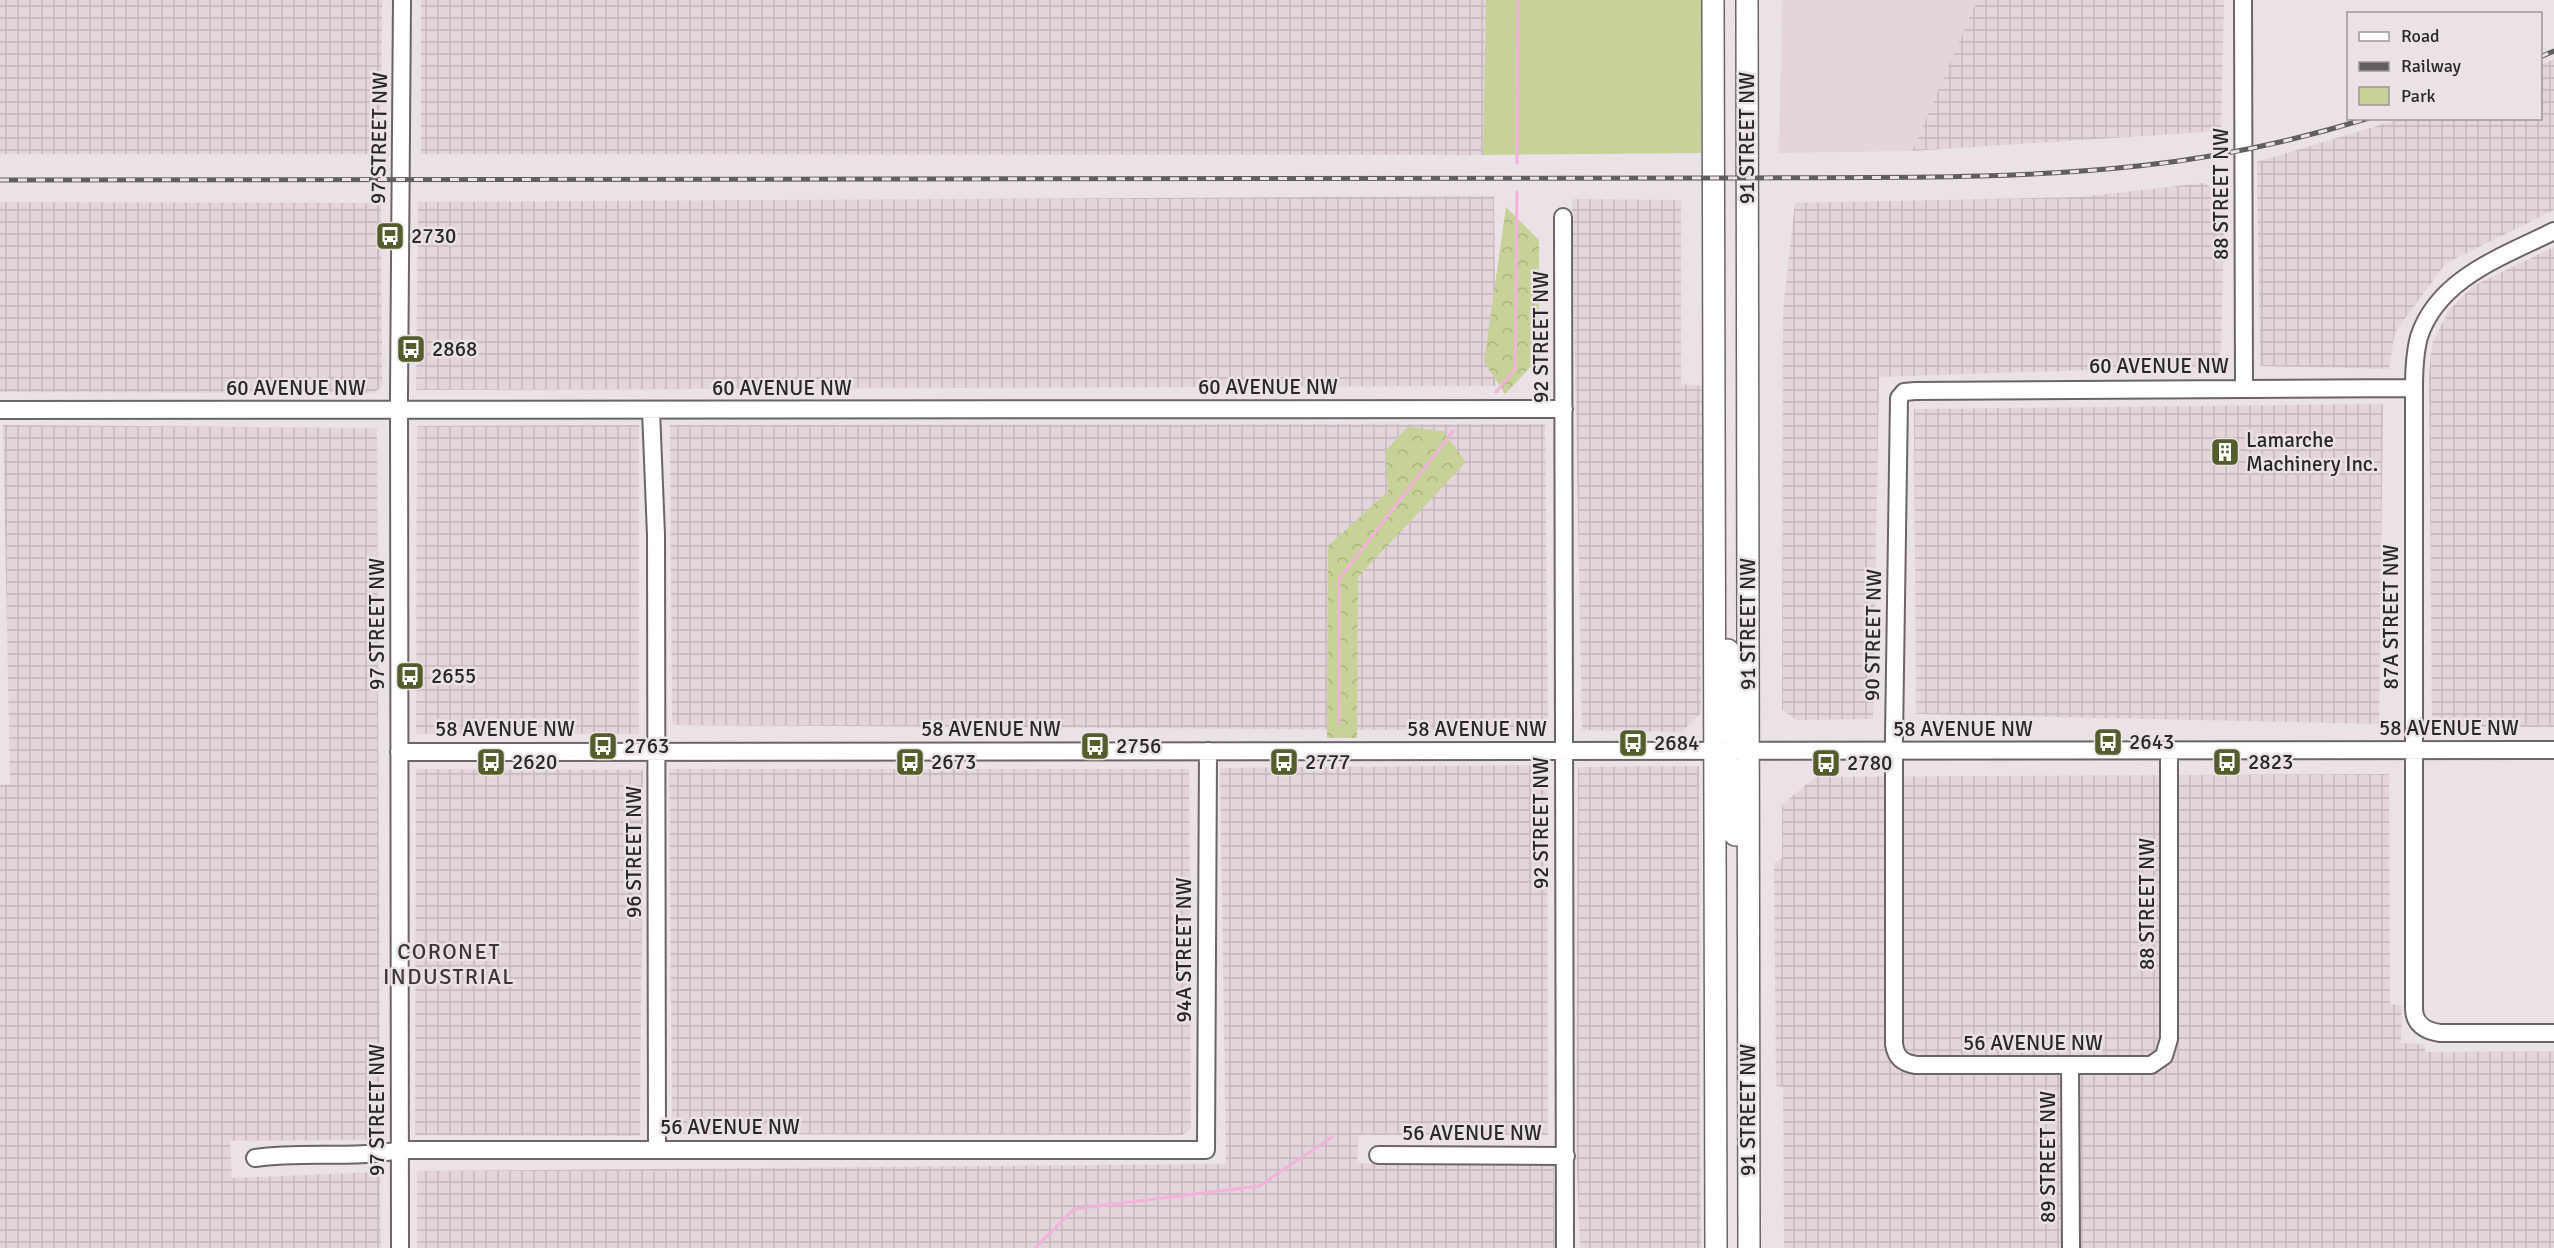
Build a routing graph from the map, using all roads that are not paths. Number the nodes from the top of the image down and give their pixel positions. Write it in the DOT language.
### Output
graph roads {
  1 [pos="402,0"];
  2 [pos="1713,0"];
  3 [pos="1747,0"];
  4 [pos="2243,0"];
  5 [pos="1563,217"];
  6 [pos="2554,231"];
  7 [pos="2244,388"];
  8 [pos="2414,388"];
  9 [pos="1904,392"];
  10 [pos="1564,409"];
  11 [pos="0,410"];
  12 [pos="399,410"];
  13 [pos="651,410"];
  14 [pos="1715,551"];
  15 [pos="2413,750"];
  16 [pos="2554,750"];
  17 [pos="656,751"];
  18 [pos="1563,751"];
  19 [pos="1715,751"];
  20 [pos="2169,751"];
  21 [pos="399,752"];
  22 [pos="1208,752"];
  23 [pos="1748,752"];
  24 [pos="1894,752"];
  25 [pos="1747,936"];
  26 [pos="2554,1033"];
  27 [pos="2164,1056"];
  28 [pos="1900,1059"];
  29 [pos="2070,1065"];
  30 [pos="1206,1149"];
  31 [pos="400,1150"];
  32 [pos="657,1150"];
  33 [pos="1378,1155"];
  34 [pos="1566,1156"];
  35 [pos="255,1158"];
  36 [pos="400,1248"];
  37 [pos="1565,1248"];
  38 [pos="1716,1248"];
  39 [pos="1749,1248"];
  40 [pos="2071,1248"];
  1 -- 12 [label="street, 97 STREET NW"];
  2 -- 14 [label="main road, 91 STREET NW"];
  3 -- 23 [label="main road, 91 STREET NW"];
  4 -- 7 [label="street, 88 STREET NW"];
  5 -- 10 [label="street, 92 STREET NW"];
  6 -- 8 [label="street, 87A STREET NW"];
  7 -- 8 [label="street, 60 AVENUE NW"];
  7 -- 9 [label="street, 60 AVENUE NW"];
  8 -- 15 [label="street, 87A STREET NW"];
  9 -- 24 [label="street, 90 STREET NW"];
  10 -- 13 [label="street, 60 AVENUE NW"];
  10 -- 18 [label="street, 92 STREET NW"];
  11 -- 12 [label="street, 60 AVENUE NW"];
  12 -- 13 [label="street, 60 AVENUE NW"];
  12 -- 21 [label="street, 97 STREET NW"];
  13 -- 17 [label="street, 96 STREET NW"];
  14 -- 19 [label="main road, 91 STREET NW"];
  14 -- 23 [label="main road"];
  15 -- 16 [label="street, 58 AVENUE NW"];
  15 -- 20 [label="street, 58 AVENUE NW"];
  15 -- 26 [label="street, 87A STREET NW"];
  17 -- 21 [label="street, 58 AVENUE NW"];
  17 -- 22 [label="street, 58 AVENUE NW"];
  17 -- 32 [label="street, 96 STREET NW"];
  18 -- 19 [label="street, 58 AVENUE NW"];
  18 -- 22 [label="street, 58 AVENUE NW"];
  18 -- 34 [label="street, 92 STREET NW"];
  19 -- 23 [label="street, 58 AVENUE NW"];
  19 -- 25 [label="main road"];
  19 -- 38 [label="main road, 91 STREET NW"];
  20 -- 24 [label="street, 58 AVENUE NW"];
  20 -- 27 [label="street, 88 STREET NW"];
  21 -- 31 [label="street, 97 STREET NW"];
  22 -- 30 [label="street, 94A STREET NW"];
  23 -- 24 [label="street, 58 AVENUE NW"];
  23 -- 25 [label="main road, 91 STREET NW"];
  24 -- 28 [label="street, 90 STREET NW"];
  25 -- 39 [label="main road, 91 STREET NW"];
  27 -- 29 [label="street, 56 AVENUE NW"];
  28 -- 29 [label="street, 56 AVENUE NW"];
  29 -- 40 [label="street, 89 STREET NW"];
  30 -- 32 [label="street, 56 AVENUE NW"];
  31 -- 32 [label="street, 56 AVENUE NW"];
  31 -- 35 [label="street, 56 AVENUE NW"];
  31 -- 36 [label="street, 97 STREET NW"];
  33 -- 34 [label="street, 56 AVENUE NW"];
  34 -- 37 [label="street, 92 STREET NW"];
}
